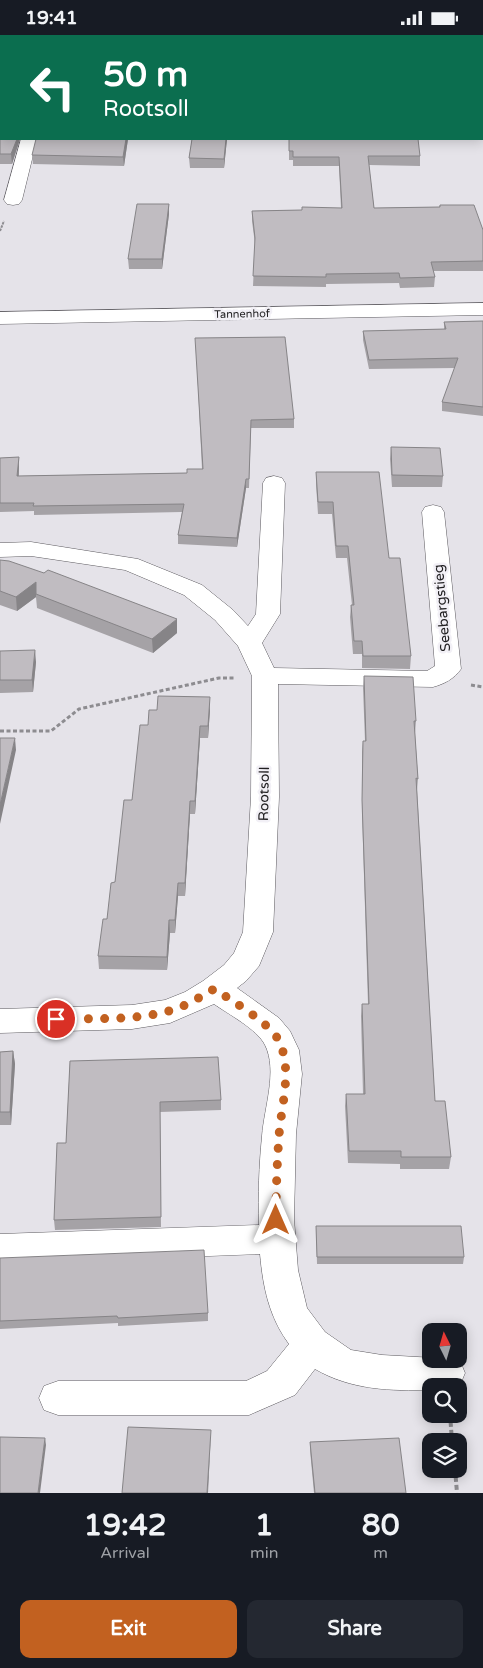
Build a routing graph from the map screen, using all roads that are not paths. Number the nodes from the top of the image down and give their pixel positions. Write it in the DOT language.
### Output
graph roads {
  1 [pos="28,140"];
  2 [pos="13,199"];
  3 [pos="483,309"];
  4 [pos="0,318"];
  5 [pos="274,483"];
  6 [pos="433,511"];
  7 [pos="0,550"];
  8 [pos="249,643"];
  9 [pos="265,676"];
  10 [pos="214,989"];
  11 [pos="0,1021"];
  12 [pos="276,1239"];
  13 [pos="0,1249"];
  14 [pos="311,1345"];
  15 [pos="446,1373"];
  16 [pos="58,1398"];
  1 -- 2 [label="street"];
  3 -- 4 [label="street, Tannenhof"];
  5 -- 8 [label="street"];
  6 -- 9 [label="street, Seebargstieg"];
  7 -- 8 [label="street, Rootsoll"];
  8 -- 9 [label="street, Rootsoll"];
  9 -- 10 [label="street, Rootsoll"];
  10 -- 11 [label="street, Rootsoll"];
  10 -- 12 [label="street"];
  12 -- 13 [label="street"];
  12 -- 14 [label="street"];
  14 -- 15 [label="street"];
  14 -- 16 [label="street"];
}
